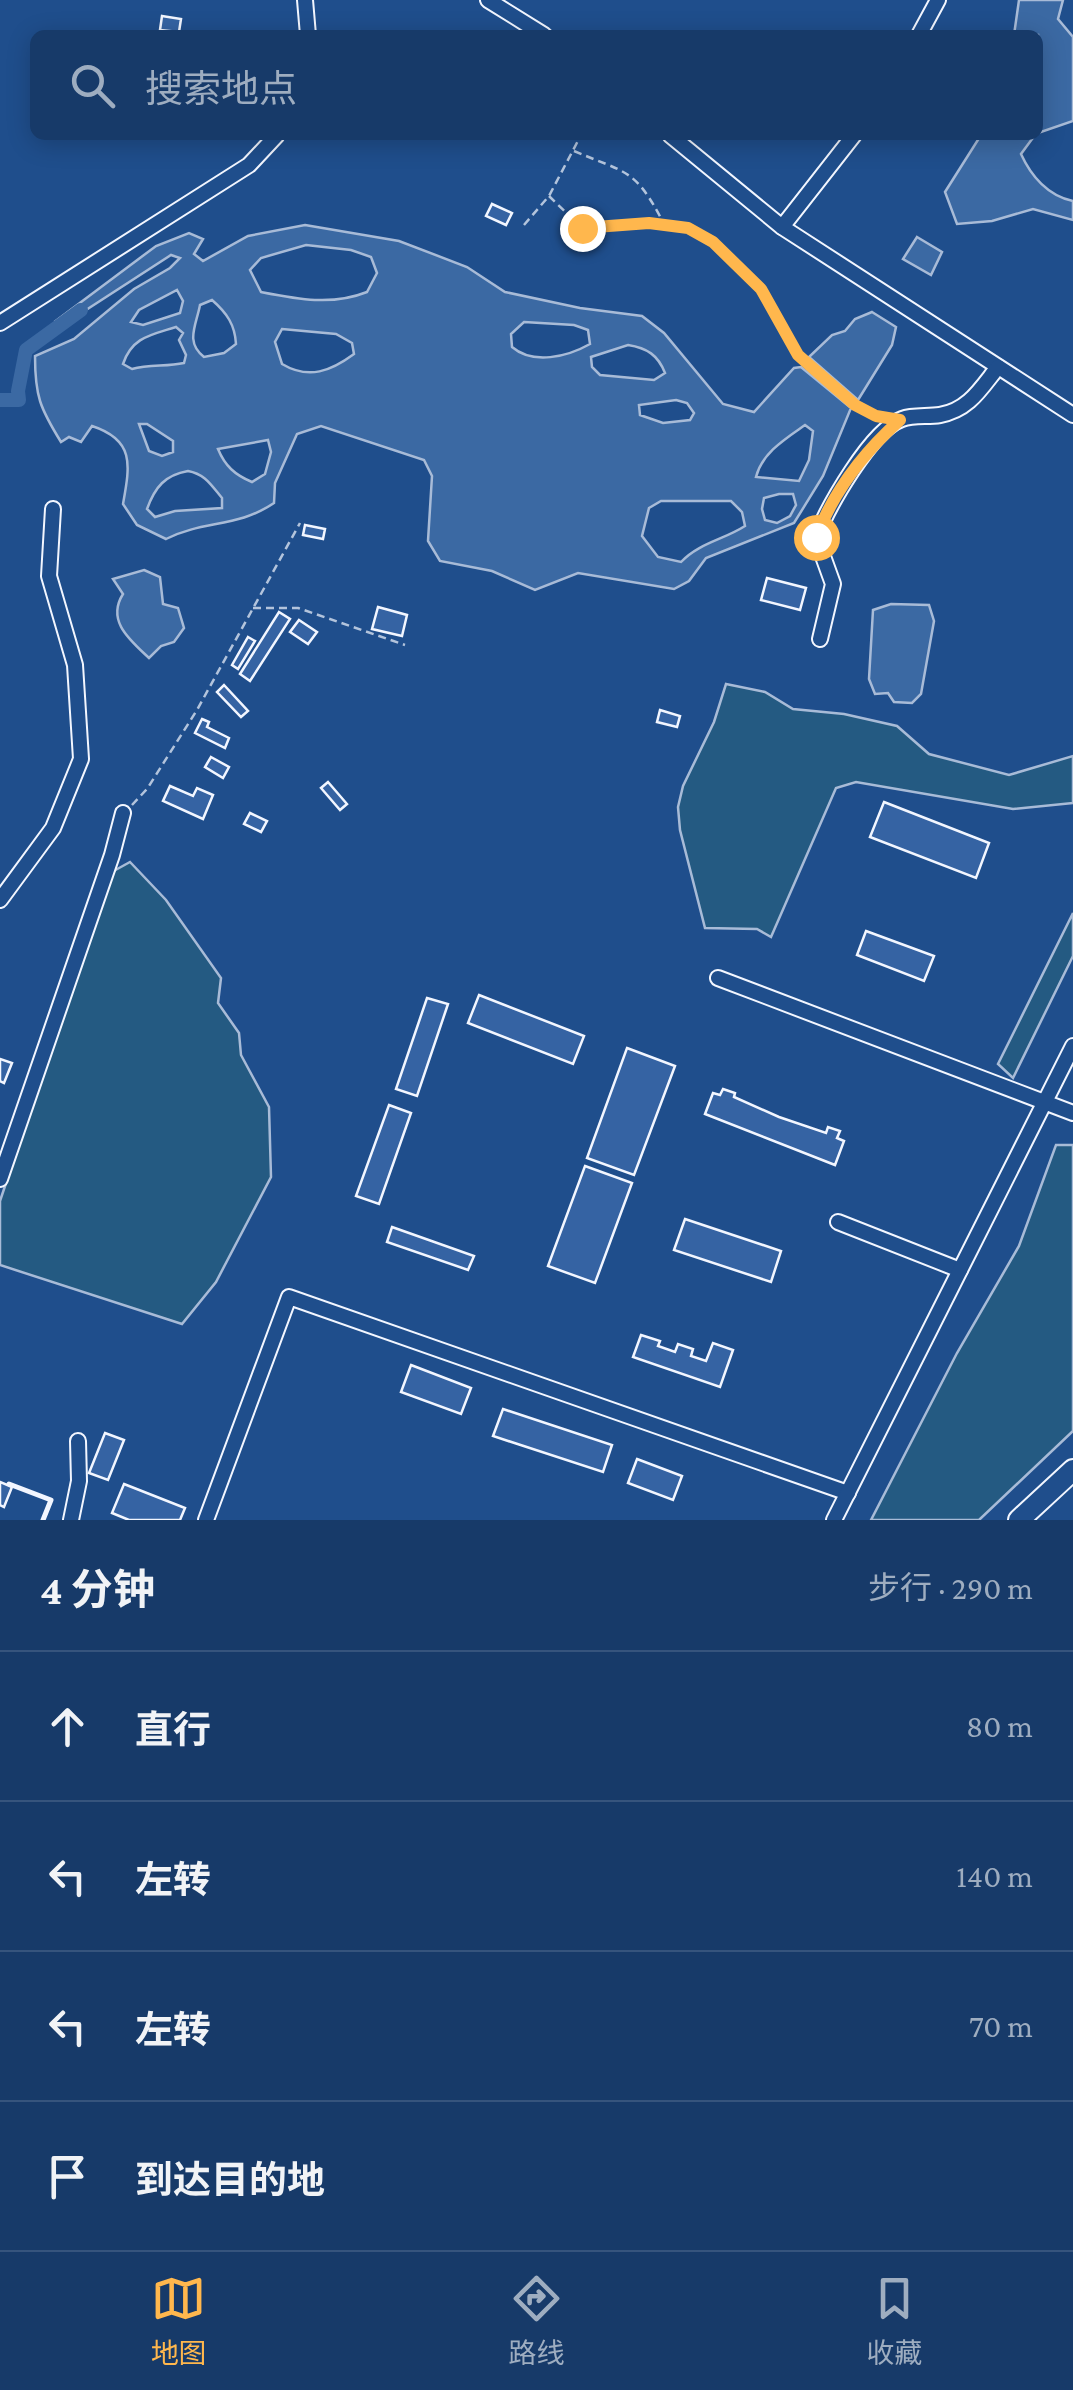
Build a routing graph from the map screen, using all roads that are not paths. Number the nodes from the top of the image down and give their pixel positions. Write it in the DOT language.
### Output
graph roads {
  1 [pos="305,0"];
  2 [pos="488,0"];
  3 [pos="938,0"];
  4 [pos="308,30"];
  5 [pos="536,30"];
  6 [pos="923,30"];
  7 [pos="272,140"];
  8 [pos="676,140"];
  9 [pos="850,140"];
  10 [pos="782,227"];
  11 [pos="0,323"];
  12 [pos="998,367"];
  13 [pos="1073,415"];
  14 [pos="52,510"];
  15 [pos="820,639"];
  16 [pos="123,813"];
  17 [pos="0,900"];
  18 [pos="718,978"];
  19 [pos="1073,1046"];
  20 [pos="1045,1102"];
  21 [pos="1073,1113"];
  22 [pos="0,1180"];
  23 [pos="838,1222"];
  24 [pos="960,1270"];
  25 [pos="78,1441"];
  26 [pos="1073,1470"];
  27 [pos="848,1492"];
  28 [pos="71,1520"];
  29 [pos="206,1520"];
  30 [pos="834,1520"];
  31 [pos="1019,1520"];
  1 -- 4 [label="street"];
  2 -- 5 [label="street"];
  3 -- 6 [label="street"];
  7 -- 11 [label="street"];
  8 -- 10 [label="street"];
  9 -- 10 [label="street"];
  10 -- 12 [label="street"];
  12 -- 13 [label="street"];
  12 -- 15 [label="street"];
  14 -- 17 [label="street"];
  16 -- 22 [label="street"];
  18 -- 20 [label="street"];
  19 -- 20 [label="street"];
  20 -- 21 [label="street"];
  20 -- 24 [label="street"];
  23 -- 24 [label="street"];
  24 -- 27 [label="street"];
  25 -- 28 [label="street"];
  26 -- 31 [label="highway"];
  27 -- 29 [label="street"];
  27 -- 30 [label="street"];
}
